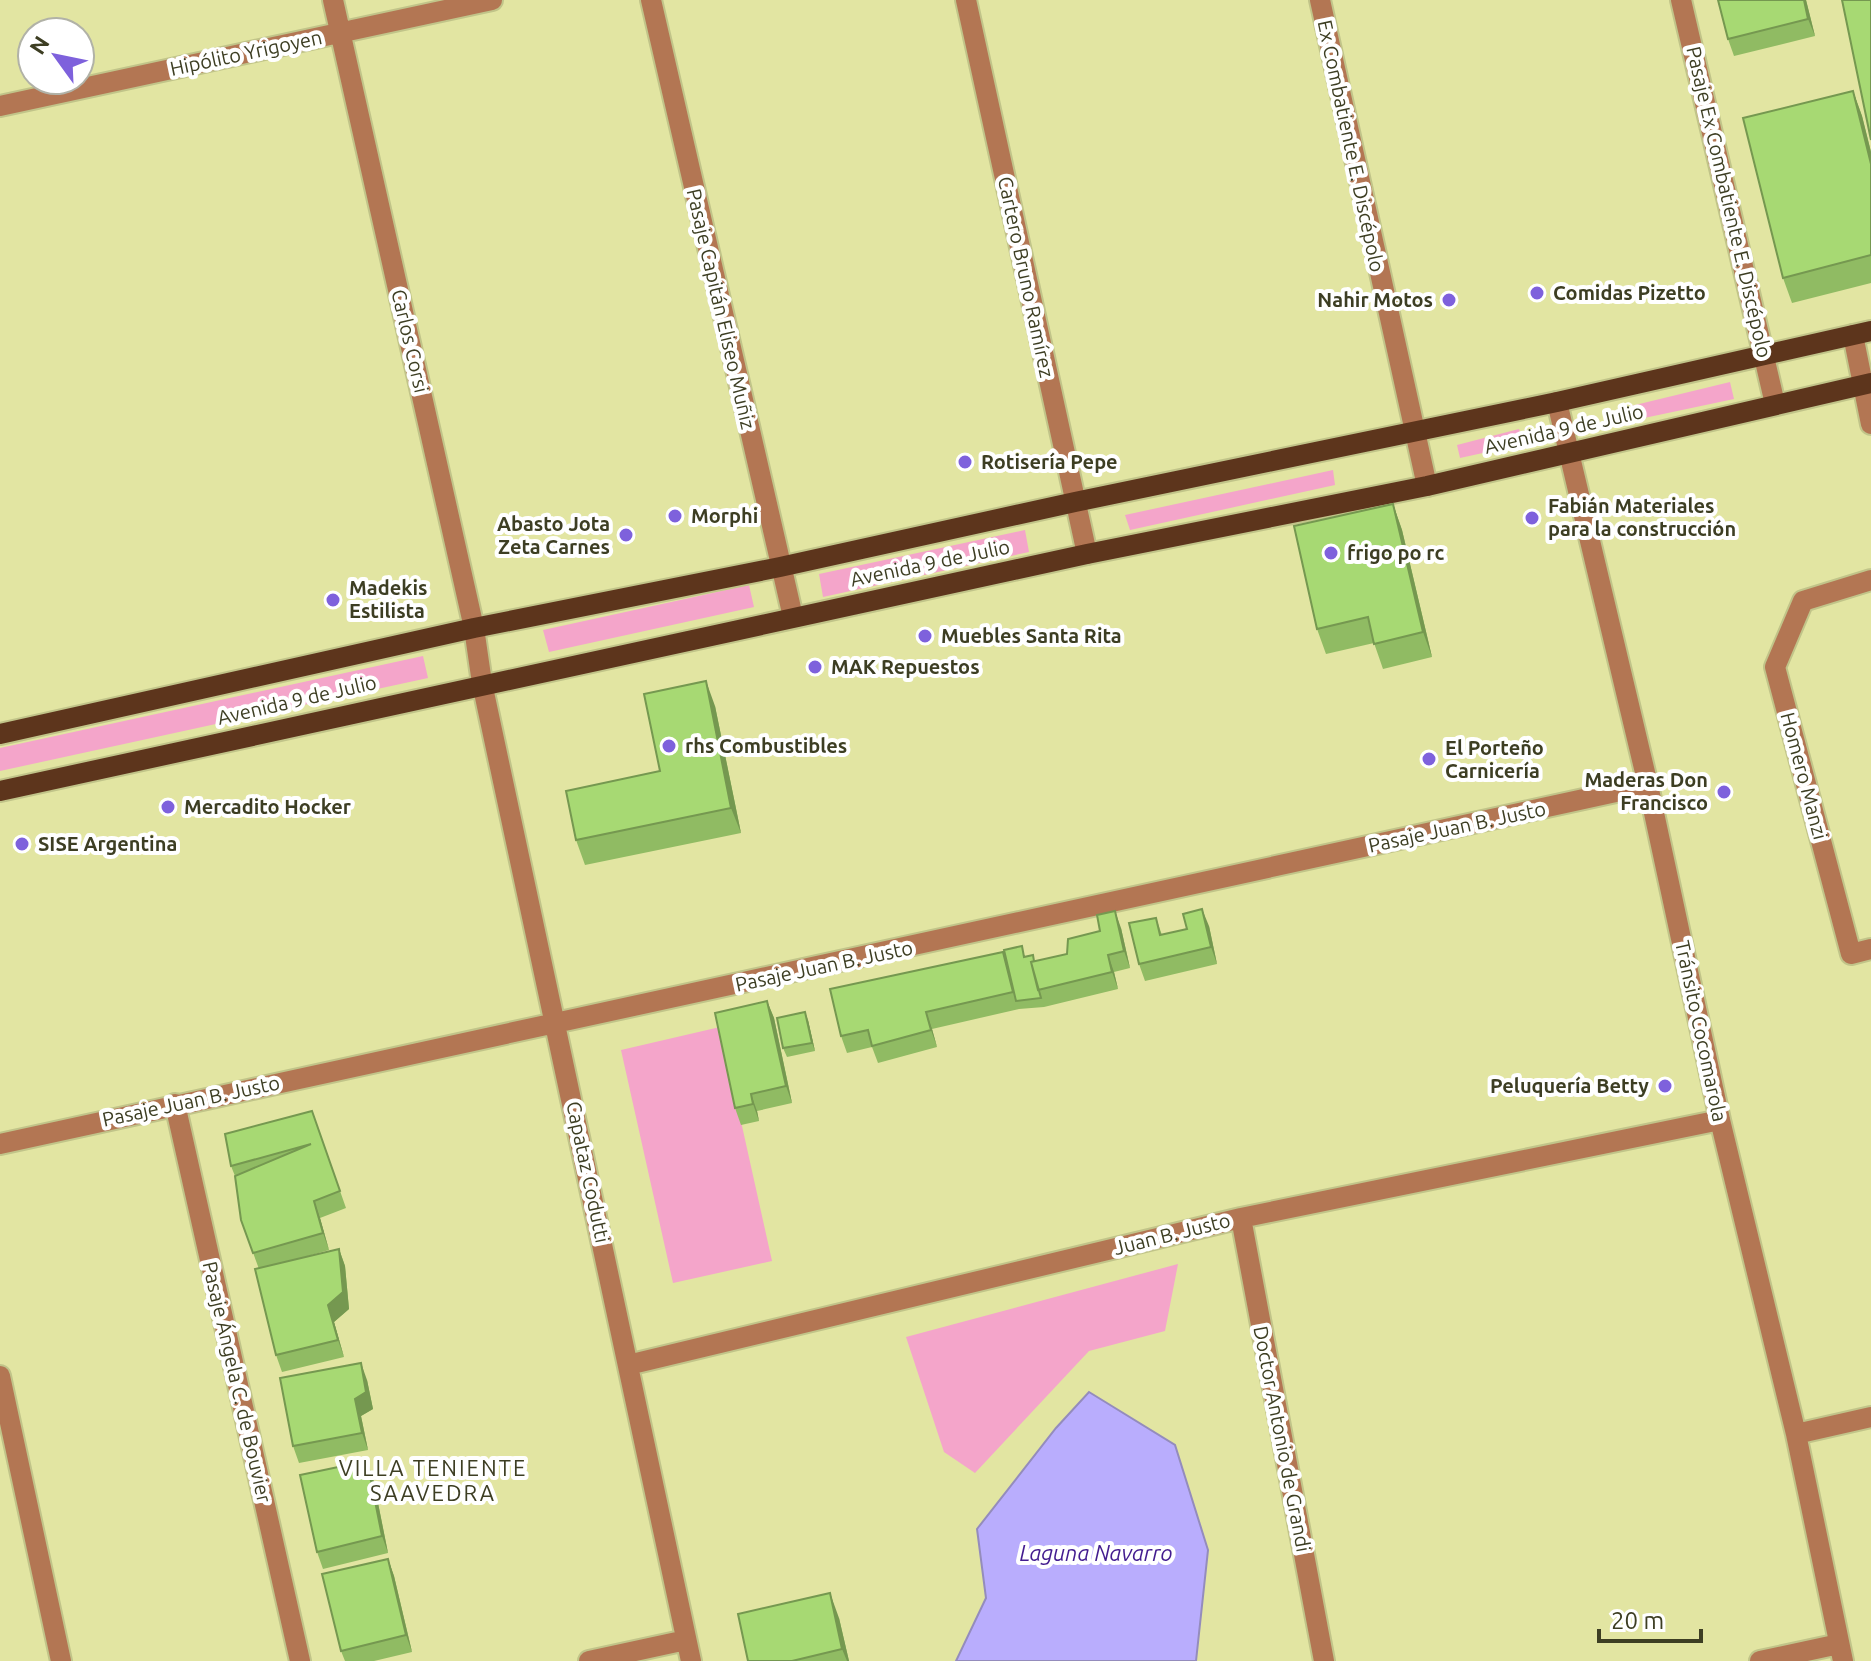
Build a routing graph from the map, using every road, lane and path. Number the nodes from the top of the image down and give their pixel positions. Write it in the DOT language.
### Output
graph roads {
  1 [pos="333,0"];
  2 [pos="492,0"];
  3 [pos="651,0"];
  4 [pos="966,0"];
  5 [pos="1320,0"];
  6 [pos="1681,0"];
  7 [pos="340,33"];
  8 [pos="0,106"];
  9 [pos="1862,333"];
  10 [pos="1765,355"];
  11 [pos="1867,384"];
  12 [pos="1557,402"];
  13 [pos="1775,404"];
  14 [pos="1871,424"];
  15 [pos="1413,432"];
  16 [pos="1569,453"];
  17 [pos="1427,486"];
  18 [pos="1075,502"];
  19 [pos="1087,554"];
  20 [pos="780,567"];
  21 [pos="1871,580"];
  22 [pos="793,617"];
  23 [pos="474,628"];
  24 [pos="482,683"];
  25 [pos="0,734"];
  26 [pos="1648,785"];
  27 [pos="0,791"];
  28 [pos="1861,951"];
  29 [pos="557,1024"];
  30 [pos="175,1104"];
  31 [pos="1720,1120"];
  32 [pos="0,1144"];
  33 [pos="1241,1218"];
  34 [pos="628,1365"];
  35 [pos="0,1376"];
  36 [pos="4,1416"];
  37 [pos="1871,1417"];
  38 [pos="1796,1434"];
  39 [pos="686,1640"];
  40 [pos="1841,1652"];
  41 [pos="61,1661"];
  42 [pos="300,1661"];
  43 [pos="589,1661"];
  44 [pos="691,1661"];
  45 [pos="1324,1661"];
  46 [pos="1760,1661"];
  1 -- 7 [label="street, Carlos Corsi"];
  2 -- 7 [label="street, Hipólito Yrigoyen"];
  3 -- 20 [label="street, Pasaje Capitán Eliseo Muñiz"];
  4 -- 18 [label="street, Cartero Bruno Ramírez"];
  5 -- 15 [label="street, Ex Combatiente E. Discépolo"];
  6 -- 10 [label="street, Pasaje Ex Combatiente E. Discépolo"];
  7 -- 8 [label="street, Hipólito Yrigoyen"];
  7 -- 23 [label="street, Carlos Corsi"];
  9 -- 10 [label="main road, Avenida 9 de Julio"];
  9 -- 11 [label="street"];
  10 -- 12 [label="main road, Avenida 9 de Julio"];
  10 -- 13 [label="street, Pasaje Ex Combatiente E. Discépolo"];
  11 -- 13 [label="main road, Avenida 9 de Julio"];
  11 -- 14 [label="street"];
  12 -- 15 [label="main road, Avenida 9 de Julio"];
  12 -- 16 [label="street, Tránsito Cocomarola"];
  13 -- 16 [label="main road, Avenida 9 de Julio"];
  15 -- 17 [label="street, Ex Combatiente E. Discépolo"];
  15 -- 18 [label="main road, Avenida 9 de Julio"];
  16 -- 17 [label="main road, Avenida 9 de Julio"];
  16 -- 26 [label="street, Tránsito Cocomarola"];
  17 -- 19 [label="main road, Avenida 9 de Julio"];
  18 -- 19 [label="street, Cartero Bruno Ramírez"];
  18 -- 20 [label="main road, Avenida 9 de Julio"];
  19 -- 22 [label="main road, Avenida 9 de Julio"];
  20 -- 22 [label="street, Pasaje Capitán Eliseo Muñiz"];
  20 -- 23 [label="main road, Avenida 9 de Julio"];
  21 -- 28 [label="street, Homero Manzi"];
  22 -- 24 [label="main road, Avenida 9 de Julio"];
  23 -- 24 [label="street, Carlos Corsi"];
  23 -- 25 [label="main road, Avenida 9 de Julio"];
  24 -- 27 [label="main road, Avenida 9 de Julio"];
  24 -- 29 [label="street, Capataz Codutti"];
  26 -- 29 [label="street, Pasaje Juan B. Justo"];
  26 -- 31 [label="street, Tránsito Cocomarola"];
  29 -- 30 [label="street, Pasaje Juan B. Justo"];
  29 -- 34 [label="street, Capataz Codutti"];
  30 -- 32 [label="street, Pasaje Juan B. Justo"];
  30 -- 42 [label="street, Pasaje Ángela C. de Bouvier"];
  31 -- 33 [label="street, Juan B. Justo"];
  31 -- 38 [label="street, Tránsito Cocomarola"];
  33 -- 34 [label="street, Juan B. Justo"];
  33 -- 45 [label="street, Doctor Antonio de Grandi"];
  34 -- 39 [label="street, Capataz Codutti"];
  35 -- 36 [label="street"];
  36 -- 41 [label="street"];
  37 -- 38 [label="street"];
  38 -- 40 [label="street, Tránsito Cocomarola"];
  39 -- 43 [label="street"];
  39 -- 44 [label="street, Capataz Codutti"];
  40 -- 46 [label="street"];
}
